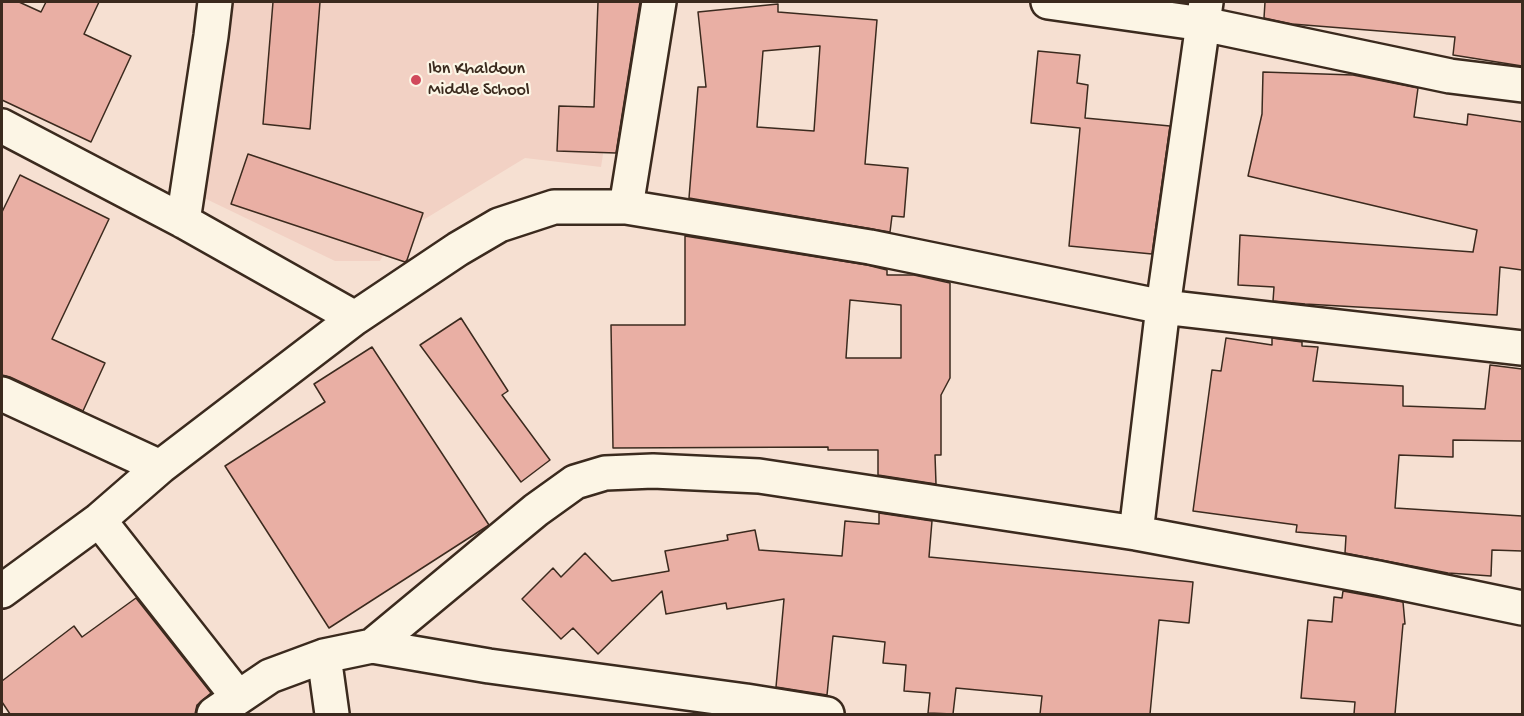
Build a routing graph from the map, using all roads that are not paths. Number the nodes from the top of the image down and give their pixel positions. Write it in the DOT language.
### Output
graph roads {
  1 [pos="215,2"];
  2 [pos="659,2"];
  3 [pos="1048,2"];
  4 [pos="1204,13"];
  5 [pos="1522,85"];
  6 [pos="2,126"];
  7 [pos="626,207"];
  8 [pos="183,221"];
  9 [pos="1163,307"];
  10 [pos="355,318"];
  11 [pos="1522,348"];
  12 [pos="2,394"];
  13 [pos="160,467"];
  14 [pos="99,520"];
  15 [pos="1136,533"];
  16 [pos="2,591"];
  17 [pos="1522,608"];
  18 [pos="372,646"];
  19 [pos="324,656"];
  20 [pos="226,706"];
  21 [pos="332,714"];
  22 [pos="827,714"];
  1 -- 8 [label="street"];
  2 -- 7 [label="street"];
  3 -- 4 [label="street"];
  4 -- 5 [label="street"];
  4 -- 9 [label="street"];
  6 -- 8 [label="street"];
  7 -- 9 [label="street"];
  7 -- 10 [label="street"];
  8 -- 10 [label="street"];
  9 -- 11 [label="street"];
  9 -- 15 [label="street"];
  10 -- 13 [label="street"];
  12 -- 13 [label="street"];
  13 -- 14 [label="street"];
  14 -- 16 [label="street"];
  14 -- 20 [label="street"];
  15 -- 17 [label="street"];
  15 -- 18 [label="street"];
  18 -- 19 [label="street"];
  18 -- 22 [label="street"];
  19 -- 20 [label="street"];
  19 -- 21 [label="street"];
}
